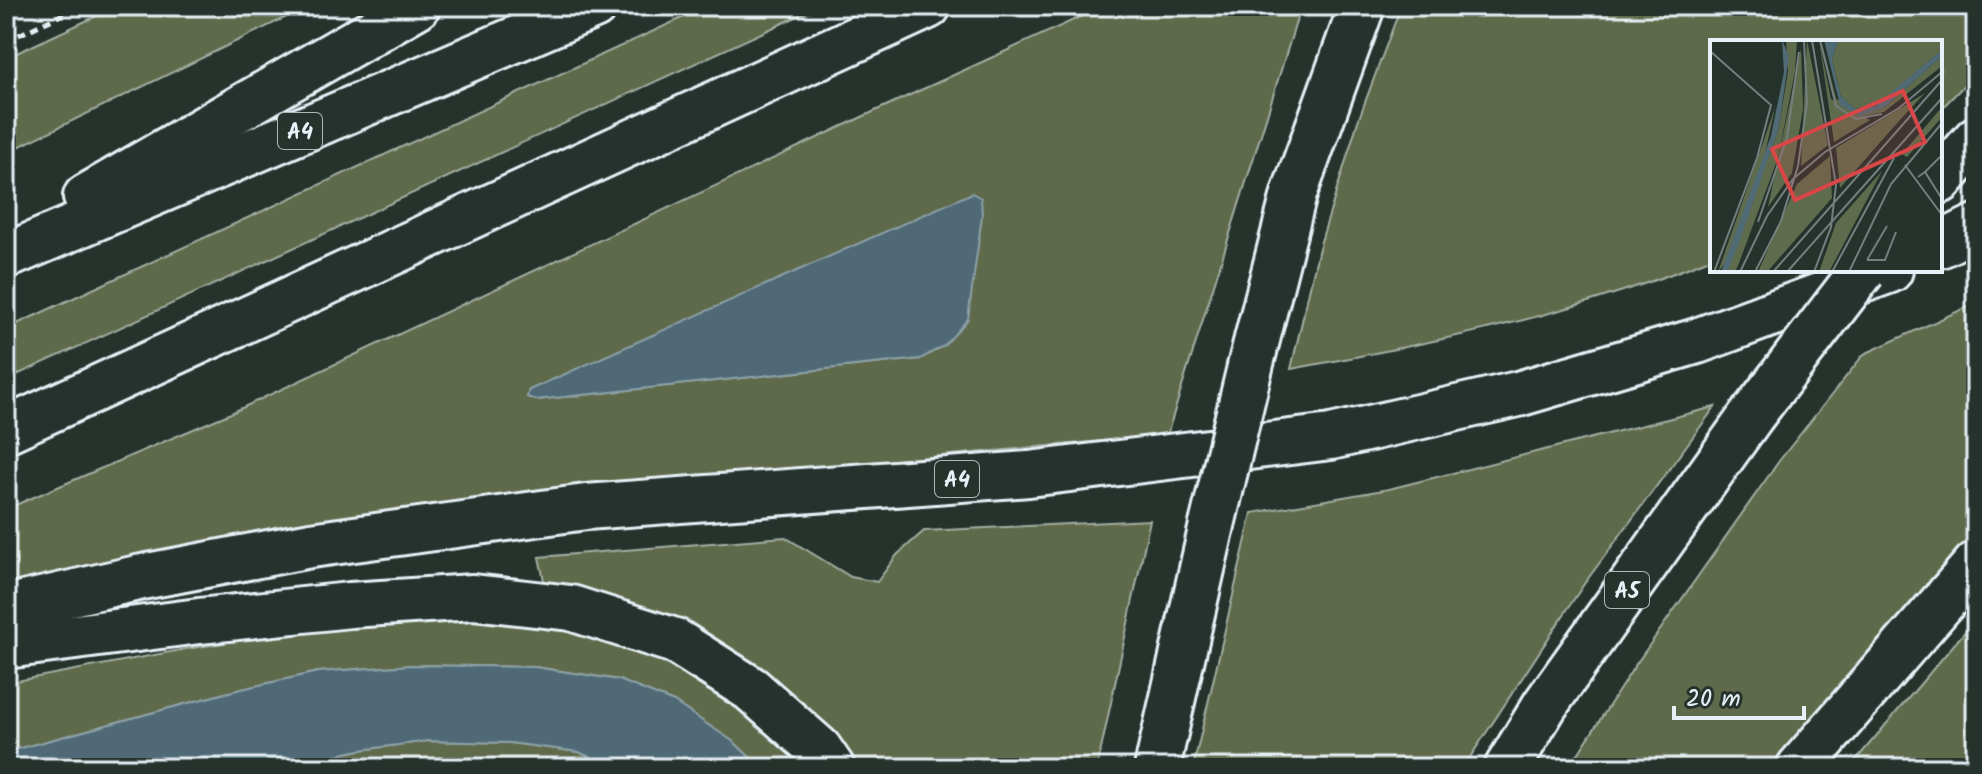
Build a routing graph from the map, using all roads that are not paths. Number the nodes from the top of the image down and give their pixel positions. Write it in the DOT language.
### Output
graph roads {
  1 [pos="417,6"];
  2 [pos="594,6"];
  3 [pos="928,6"];
  4 [pos="1362,6"];
  5 [pos="1976,139"];
  6 [pos="1942,179"];
  7 [pos="1976,227"];
  8 [pos="6,243"];
  9 [pos="1942,244"];
  10 [pos="6,256"];
  11 [pos="1861,272"];
  12 [pos="1885,272"];
  13 [pos="6,430"];
  14 [pos="1976,564"];
  15 [pos="6,608"];
  16 [pos="6,646"];
  17 [pos="832,768"];
  18 [pos="1157,768"];
  19 [pos="1507,768"];
  20 [pos="1799,768"];
  1 -- 8 [label="highway, A4"];
  2 -- 10 [label="highway, A4"];
  3 -- 13 [label="highway"];
  4 -- 18 [label="highway, bridge"];
  5 -- 6 [label="highway"];
  7 -- 9 [label="highway"];
  11 -- 19 [label="highway, A5, bridge"];
  12 -- 15 [label="highway, A4"];
  14 -- 20 [label="highway"];
  16 -- 17 [label="highway"];
}
